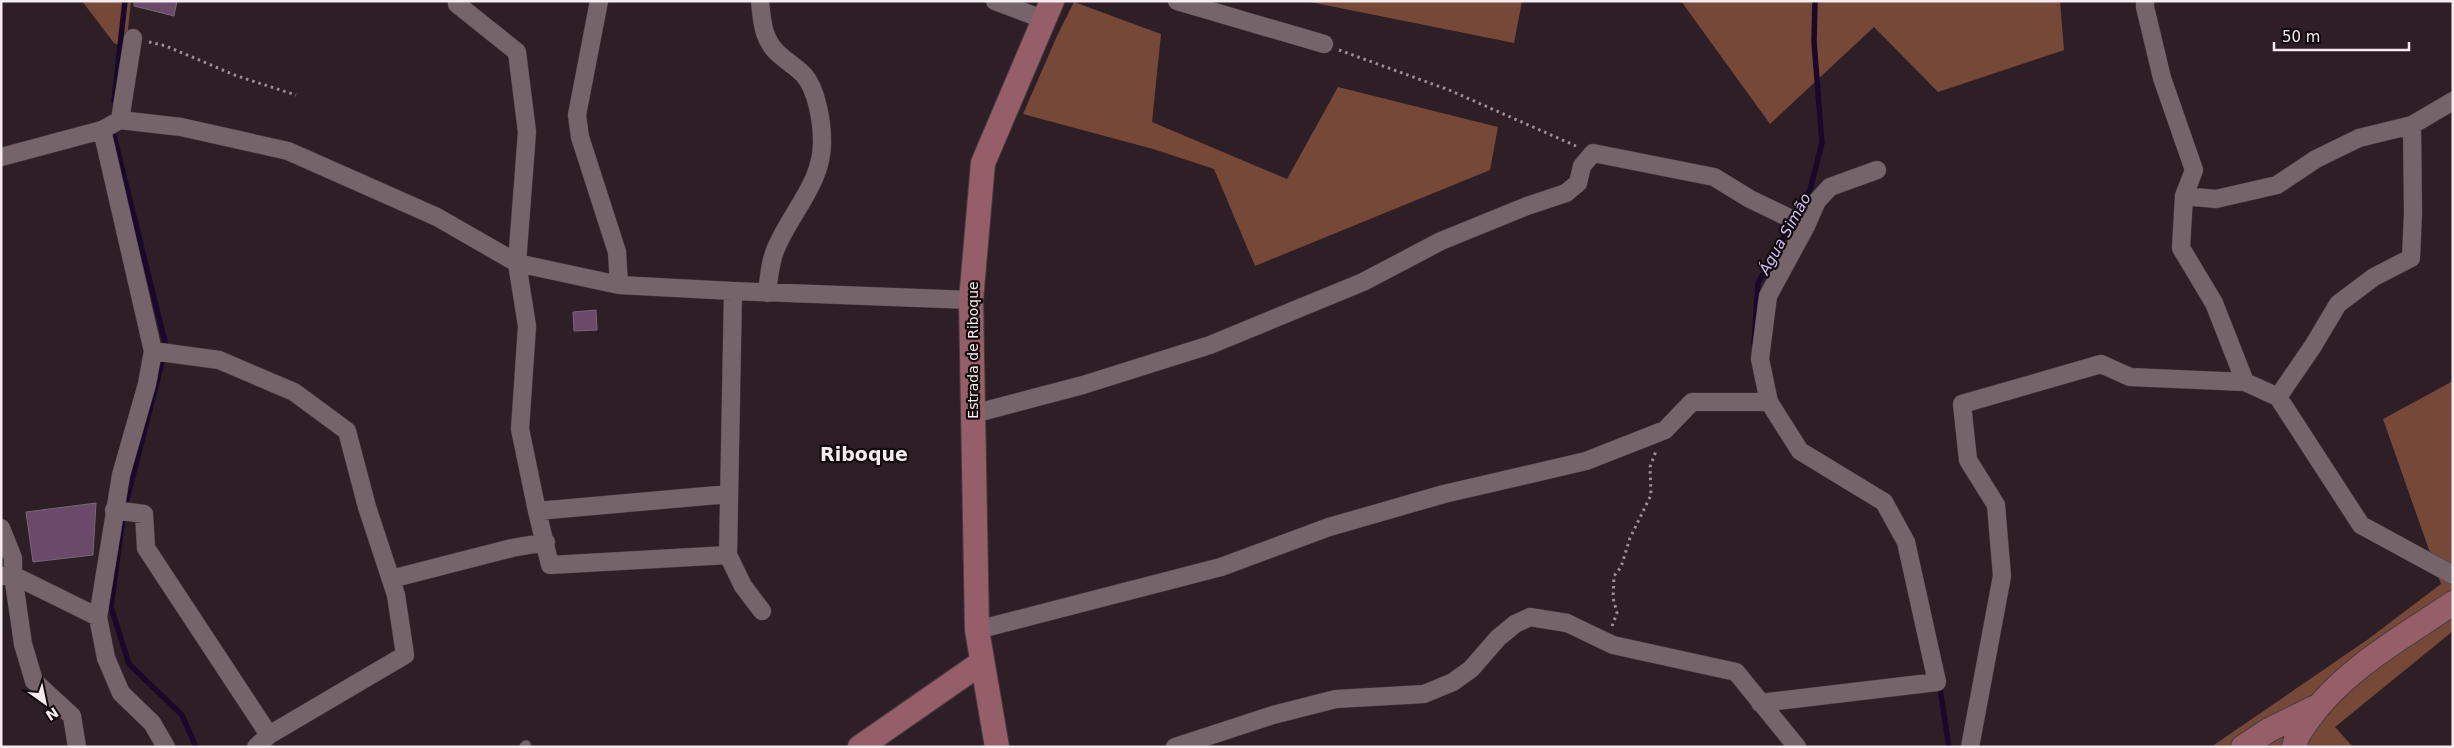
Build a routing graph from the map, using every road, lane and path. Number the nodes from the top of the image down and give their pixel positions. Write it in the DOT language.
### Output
graph roads {
  1 [pos="457,1"];
  2 [pos="600,1"];
  3 [pos="760,1"];
  4 [pos="995,1"];
  5 [pos="1177,1"];
  6 [pos="2145,1"];
  7 [pos="1049,11"];
  8 [pos="133,38"];
  9 [pos="1324,44"];
  10 [pos="296,95"];
  11 [pos="2453,101"];
  12 [pos="120,120"];
  13 [pos="2412,126"];
  14 [pos="102,130"];
  15 [pos="1593,153"];
  16 [pos="1,157"];
  17 [pos="1877,170"];
  18 [pos="2184,196"];
  19 [pos="1806,226"];
  20 [pos="517,263"];
  21 [pos="619,285"];
  22 [pos="733,291"];
  23 [pos="767,293"];
  24 [pos="971,300"];
  25 [pos="153,351"];
  26 [pos="2245,382"];
  27 [pos="2278,397"];
  28 [pos="1769,402"];
  29 [pos="973,414"];
  30 [pos="1665,430"];
  31 [pos="729,494"];
  32 [pos="114,510"];
  33 [pos="536,510"];
  34 [pos="1,528"];
  35 [pos="546,542"];
  36 [pos="728,555"];
  37 [pos="7,575"];
  38 [pos="2453,575"];
  39 [pos="391,579"];
  40 [pos="2453,603"];
  41 [pos="762,610"];
  42 [pos="98,617"];
  43 [pos="977,630"];
  44 [pos="1607,641"];
  45 [pos="981,663"];
  46 [pos="1760,703"];
  47 [pos="2318,706"];
  48 [pos="269,735"];
  49 [pos="77,747"];
  50 [pos="166,747"];
  51 [pos="256,747"];
  52 [pos="860,747"];
  53 [pos="997,747"];
  54 [pos="1175,747"];
  55 [pos="1797,747"];
  56 [pos="1970,747"];
  57 [pos="2243,747"];
  58 [pos="2294,747"];
  1 -- 20 [label="street"];
  2 -- 21 [label="street"];
  3 -- 23 [label="street"];
  4 -- 7 [label="street"];
  5 -- 9 [label="street"];
  6 -- 18 [label="street"];
  7 -- 24 [label="main road, Estrada de Riboque"];
  8 -- 10 [label="path"];
  8 -- 12 [label="street"];
  9 -- 15 [label="path"];
  11 -- 13 [label="street"];
  12 -- 14 [label="street"];
  12 -- 20 [label="street"];
  13 -- 18 [label="street"];
  13 -- 27 [label="street"];
  14 -- 16 [label="street"];
  14 -- 25 [label="street"];
  15 -- 19 [label="street"];
  15 -- 29 [label="street"];
  17 -- 19 [label="street"];
  18 -- 26 [label="street"];
  19 -- 28 [label="street"];
  20 -- 21 [label="street"];
  20 -- 33 [label="street"];
  21 -- 22 [label="street"];
  22 -- 23 [label="street"];
  22 -- 31 [label="street"];
  23 -- 24 [label="street"];
  24 -- 29 [label="main road, Estrada de Riboque"];
  25 -- 32 [label="street"];
  25 -- 39 [label="street"];
  26 -- 27 [label="street"];
  26 -- 56 [label="street"];
  27 -- 38 [label="street"];
  28 -- 30 [label="street"];
  28 -- 46 [label="street"];
  29 -- 43 [label="main road, Estrada de Riboque"];
  30 -- 43 [label="street"];
  30 -- 44 [label="path"];
  31 -- 33 [label="street"];
  31 -- 36 [label="street"];
  32 -- 42 [label="street"];
  32 -- 48 [label="street"];
  33 -- 35 [label="street"];
  34 -- 37 [label="street"];
  35 -- 36 [label="street"];
  35 -- 39 [label="street"];
  36 -- 41 [label="street"];
  37 -- 42 [label="street"];
  37 -- 49 [label="street"];
  39 -- 48 [label="street"];
  40 -- 47 [label="main road"];
  42 -- 50 [label="street"];
  43 -- 45 [label="main road, Estrada de Riboque"];
  44 -- 46 [label="street"];
  44 -- 54 [label="street"];
  45 -- 52 [label="main road"];
  45 -- 53 [label="main road, Estrada de Riboque"];
  46 -- 55 [label="street"];
  47 -- 57 [label="main road"];
  47 -- 58 [label="main road"];
  48 -- 51 [label="street"];
}
